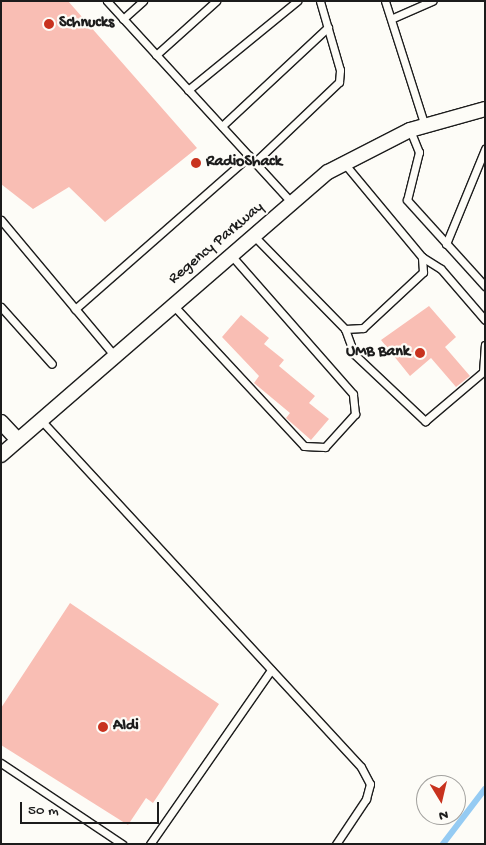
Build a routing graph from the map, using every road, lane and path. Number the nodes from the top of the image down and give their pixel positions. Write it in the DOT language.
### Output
graph roads {
  1 [pos="107,1"];
  2 [pos="143,1"];
  3 [pos="216,1"];
  4 [pos="297,1"];
  5 [pos="320,1"];
  6 [pos="385,1"];
  7 [pos="432,1"];
  8 [pos="393,18"];
  9 [pos="123,19"];
  10 [pos="328,27"];
  11 [pos="156,55"];
  12 [pos="188,90"];
  13 [pos="484,111"];
  14 [pos="222,126"];
  15 [pos="425,126"];
  16 [pos="410,130"];
  17 [pos="485,149"];
  18 [pos="249,156"];
  19 [pos="255,162"];
  20 [pos="343,163"];
  21 [pos="292,203"];
  22 [pos="1,220"];
  23 [pos="254,236"];
  24 [pos="446,244"];
  25 [pos="231,255"];
  26 [pos="422,257"];
  27 [pos="485,286"];
  28 [pos="173,305"];
  29 [pos="1,307"];
  30 [pos="76,309"];
  31 [pos="485,320"];
  32 [pos="345,329"];
  33 [pos="485,345"];
  34 [pos="114,355"];
  35 [pos="52,364"];
  36 [pos="39,419"];
  37 [pos="1,422"];
  38 [pos="16,438"];
  39 [pos="1,455"];
  40 [pos="271,670"];
  41 [pos="1,763"];
  42 [pos="122,844"];
  43 [pos="150,844"];
  44 [pos="336,844"];
  1 -- 9 [label="lane"];
  2 -- 9 [label="lane"];
  3 -- 11 [label="lane"];
  4 -- 12 [label="lane"];
  5 -- 10 [label="lane"];
  6 -- 8 [label="lane"];
  7 -- 8 [label="lane"];
  8 -- 15 [label="lane"];
  9 -- 11 [label="lane"];
  10 -- 14 [label="lane"];
  10 -- 19 [label="lane"];
  11 -- 12 [label="lane"];
  12 -- 14 [label="lane"];
  13 -- 15 [label="street, Regency Parkway"];
  14 -- 18 [label="lane"];
  15 -- 16 [label="street, Regency Parkway"];
  16 -- 20 [label="street, Regency Parkway"];
  16 -- 24 [label="lane"];
  17 -- 24 [label="lane"];
  18 -- 19 [label="lane"];
  18 -- 30 [label="lane"];
  19 -- 21 [label="lane"];
  20 -- 21 [label="street, Regency Parkway"];
  20 -- 26 [label="lane"];
  21 -- 23 [label="street, Regency Parkway"];
  22 -- 30 [label="lane"];
  23 -- 25 [label="street, Regency Parkway"];
  23 -- 32 [label="lane"];
  24 -- 27 [label="lane"];
  25 -- 28 [label="street, Regency Parkway"];
  25 -- 28 [label="lane"];
  26 -- 31 [label="lane"];
  26 -- 32 [label="lane"];
  28 -- 34 [label="street, Regency Parkway"];
  29 -- 35 [label="lane"];
  30 -- 34 [label="lane"];
  32 -- 33 [label="lane"];
  34 -- 36 [label="street, Regency Parkway"];
  36 -- 38 [label="street, Regency Parkway"];
  36 -- 40 [label="lane"];
  37 -- 38 [label="street"];
  38 -- 39 [label="street, Regency Parkway"];
  40 -- 43 [label="lane"];
  40 -- 44 [label="lane"];
  41 -- 42 [label="lane"];
}
